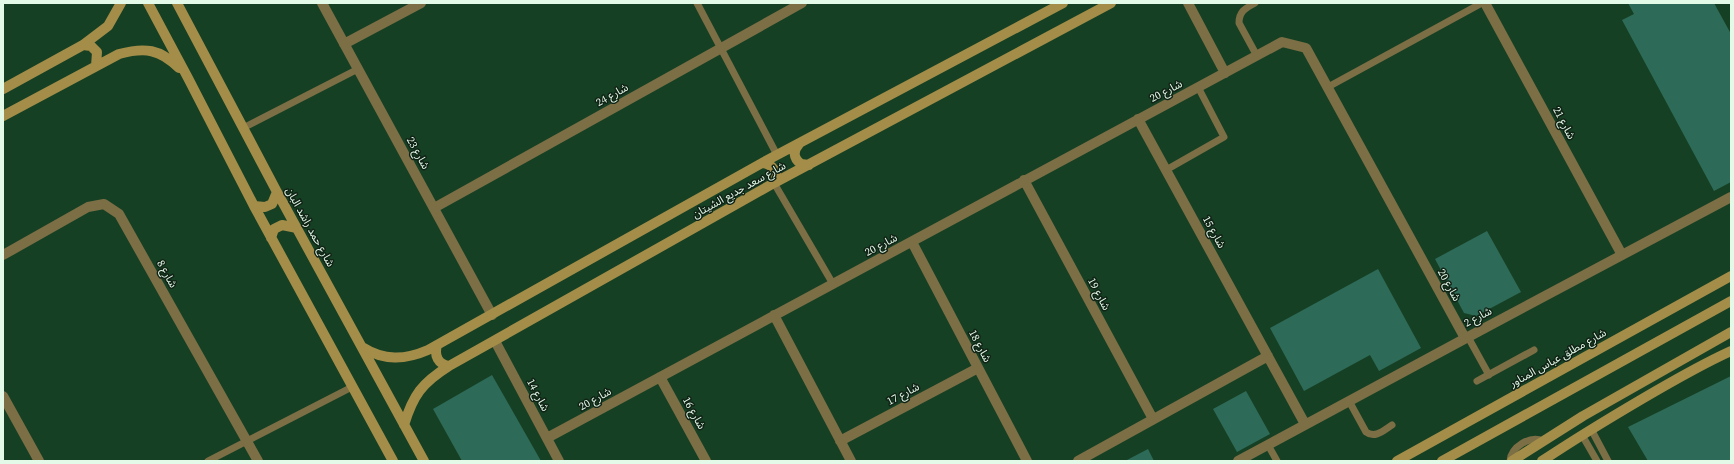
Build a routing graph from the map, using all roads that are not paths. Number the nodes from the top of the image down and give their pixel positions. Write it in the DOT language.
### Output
graph roads {
  1 [pos="121,3"];
  2 [pos="148,3"];
  3 [pos="177,3"];
  4 [pos="322,3"];
  5 [pos="421,3"];
  6 [pos="697,3"];
  7 [pos="802,3"];
  8 [pos="1111,3"];
  9 [pos="1188,3"];
  10 [pos="1255,3"];
  11 [pos="1484,3"];
  12 [pos="1061,4"];
  13 [pos="344,44"];
  14 [pos="83,45"];
  15 [pos="721,48"];
  16 [pos="1256,56"];
  17 [pos="96,66"];
  18 [pos="358,69"];
  19 [pos="1225,73"];
  20 [pos="188,78"];
  21 [pos="1198,87"];
  22 [pos="1328,87"];
  23 [pos="3,89"];
  24 [pos="3,116"];
  25 [pos="1138,119"];
  26 [pos="243,128"];
  27 [pos="799,144"];
  28 [pos="778,155"];
  29 [pos="762,163"];
  30 [pos="809,165"];
  31 [pos="1166,170"];
  32 [pos="1024,180"];
  33 [pos="774,184"];
  34 [pos="277,192"];
  35 [pos="1731,198"];
  36 [pos="254,206"];
  37 [pos="434,208"];
  38 [pos="297,228"];
  39 [pos="271,238"];
  40 [pos="912,242"];
  41 [pos="3,255"];
  42 [pos="1622,255"];
  43 [pos="1731,276"];
  44 [pos="833,284"];
  45 [pos="1731,302"];
  46 [pos="492,315"];
  47 [pos="774,316"];
  48 [pos="1731,332"];
  49 [pos="1466,338"];
  50 [pos="495,340"];
  51 [pos="437,345"];
  52 [pos="362,347"];
  53 [pos="1534,350"];
  54 [pos="1731,351"];
  55 [pos="1268,356"];
  56 [pos="448,366"];
  57 [pos="978,368"];
  58 [pos="1489,375"];
  59 [pos="660,377"];
  60 [pos="1477,381"];
  61 [pos="352,387"];
  62 [pos="3,396"];
  63 [pos="1349,401"];
  64 [pos="1583,416"];
  65 [pos="1153,419"];
  66 [pos="1574,422"];
  67 [pos="1305,424"];
  68 [pos="404,425"];
  69 [pos="1392,425"];
  70 [pos="1591,429"];
  71 [pos="1582,434"];
  72 [pos="547,438"];
  73 [pos="246,440"];
  74 [pos="840,441"];
  75 [pos="1268,445"];
  76 [pos="1545,460"];
  77 [pos="39,461"];
  78 [pos="208,461"];
  79 [pos="258,461"];
  80 [pos="393,461"];
  81 [pos="424,461"];
  82 [pos="559,461"];
  83 [pos="706,461"];
  84 [pos="850,461"];
  85 [pos="1027,461"];
  86 [pos="1078,461"];
  87 [pos="1238,461"];
  88 [pos="1277,461"];
  89 [pos="1397,461"];
  90 [pos="1442,461"];
  91 [pos="1511,461"];
  92 [pos="1597,461"];
  93 [pos="1608,461"];
  1 -- 14 [label="street"];
  2 -- 20 [label="street"];
  3 -- 26 [label="street, شارع حمد راشد البان"];
  4 -- 13 [label="street, شارع 23"];
  5 -- 13 [label="street"];
  6 -- 15 [label="lane"];
  7 -- 15 [label="street, شارع 24"];
  8 -- 30 [label="street, شارع سعد جديع الشيتان"];
  9 -- 19 [label="street"];
  10 -- 16 [label="lane"];
  11 -- 22 [label="lane"];
  11 -- 42 [label="street, شارع 21"];
  12 -- 27 [label="street, شارع سعد جديع الشيتان"];
  13 -- 18 [label="street, شارع 23"];
  14 -- 17 [label="street"];
  14 -- 23 [label="street"];
  15 -- 28 [label="lane"];
  15 -- 37 [label="street, شارع 24"];
  16 -- 19 [label="street, شارع 20"];
  16 -- 22 [label="street, شارع 20"];
  17 -- 20 [label="street"];
  17 -- 24 [label="street"];
  18 -- 26 [label="lane"];
  18 -- 37 [label="street, شارع 23"];
  19 -- 21 [label="street, شارع 20"];
  20 -- 36 [label="street"];
  21 -- 25 [label="street, شارع 20"];
  21 -- 31 [label="lane"];
  22 -- 49 [label="street, شارع 20"];
  25 -- 31 [label="street, شارع 15"];
  25 -- 32 [label="street, شارع 20"];
  26 -- 34 [label="street, شارع حمد راشد البان"];
  27 -- 28 [label="street, شارع سعد جديع الشيتان"];
  27 -- 30 [label="street"];
  28 -- 29 [label="street, شارع سعد جديع الشيتان"];
  29 -- 33 [label="street"];
  29 -- 46 [label="street, شارع سعد جديع الشيتان"];
  30 -- 33 [label="street, شارع سعد جديع الشيتان"];
  31 -- 55 [label="street, شارع 15"];
  32 -- 40 [label="street, شارع 20"];
  32 -- 65 [label="street, شارع 19"];
  33 -- 44 [label="lane"];
  33 -- 50 [label="street, شارع سعد جديع الشيتان"];
  34 -- 36 [label="street"];
  34 -- 38 [label="street, شارع حمد راشد البان"];
  35 -- 42 [label="street, شارع 2"];
  36 -- 39 [label="street"];
  37 -- 46 [label="street, شارع 23"];
  38 -- 39 [label="street"];
  38 -- 52 [label="street, شارع حمد راشد البان"];
  39 -- 61 [label="street"];
  40 -- 44 [label="street, شارع 20"];
  40 -- 57 [label="street, شارع 18"];
  41 -- 73 [label="street, شارع 8"];
  42 -- 49 [label="street, شارع 2"];
  43 -- 89 [label="street, شارع مطلق عباس المناور"];
  44 -- 47 [label="street, شارع 20"];
  45 -- 90 [label="street"];
  46 -- 51 [label="street, شارع سعد جديع الشيتان"];
  47 -- 59 [label="street, شارع 20"];
  47 -- 74 [label="street"];
  48 -- 64 [label="street"];
  49 -- 58 [label="lane"];
  49 -- 63 [label="street, شارع 2"];
  50 -- 56 [label="street, شارع سعد جديع الشيتان"];
  50 -- 72 [label="street, شارع 14"];
  51 -- 52 [label="street, شارع سعد جديع الشيتان"];
  51 -- 56 [label="street"];
  52 -- 68 [label="street, شارع حمد راشد البان"];
  53 -- 58 [label="lane"];
  54 -- 70 [label="street"];
  55 -- 65 [label="street"];
  55 -- 67 [label="street, شارع 15"];
  56 -- 68 [label="street, شارع سعد جديع الشيتان"];
  57 -- 74 [label="street, شارع 17"];
  57 -- 85 [label="street, شارع 18"];
  58 -- 60 [label="lane"];
  59 -- 72 [label="street, شارع 20"];
  59 -- 83 [label="street, شارع 16"];
  61 -- 73 [label="lane"];
  61 -- 80 [label="street"];
  62 -- 77 [label="street"];
  63 -- 67 [label="street, شارع 2"];
  63 -- 69 [label="lane"];
  64 -- 66 [label="street"];
  64 -- 70 [label="street"];
  65 -- 86 [label="street"];
  66 -- 71 [label="street"];
  66 -- 91 [label="street"];
  67 -- 75 [label="street, شارع 2"];
  68 -- 81 [label="street, شارع حمد راشد البان"];
  70 -- 71 [label="street"];
  70 -- 93 [label="lane"];
  71 -- 76 [label="street"];
  71 -- 92 [label="lane"];
  72 -- 82 [label="street, شارع 14"];
  73 -- 78 [label="lane"];
  73 -- 79 [label="street, شارع 8"];
  74 -- 84 [label="street"];
  75 -- 87 [label="street, شارع 2"];
  75 -- 88 [label="lane"];
}
